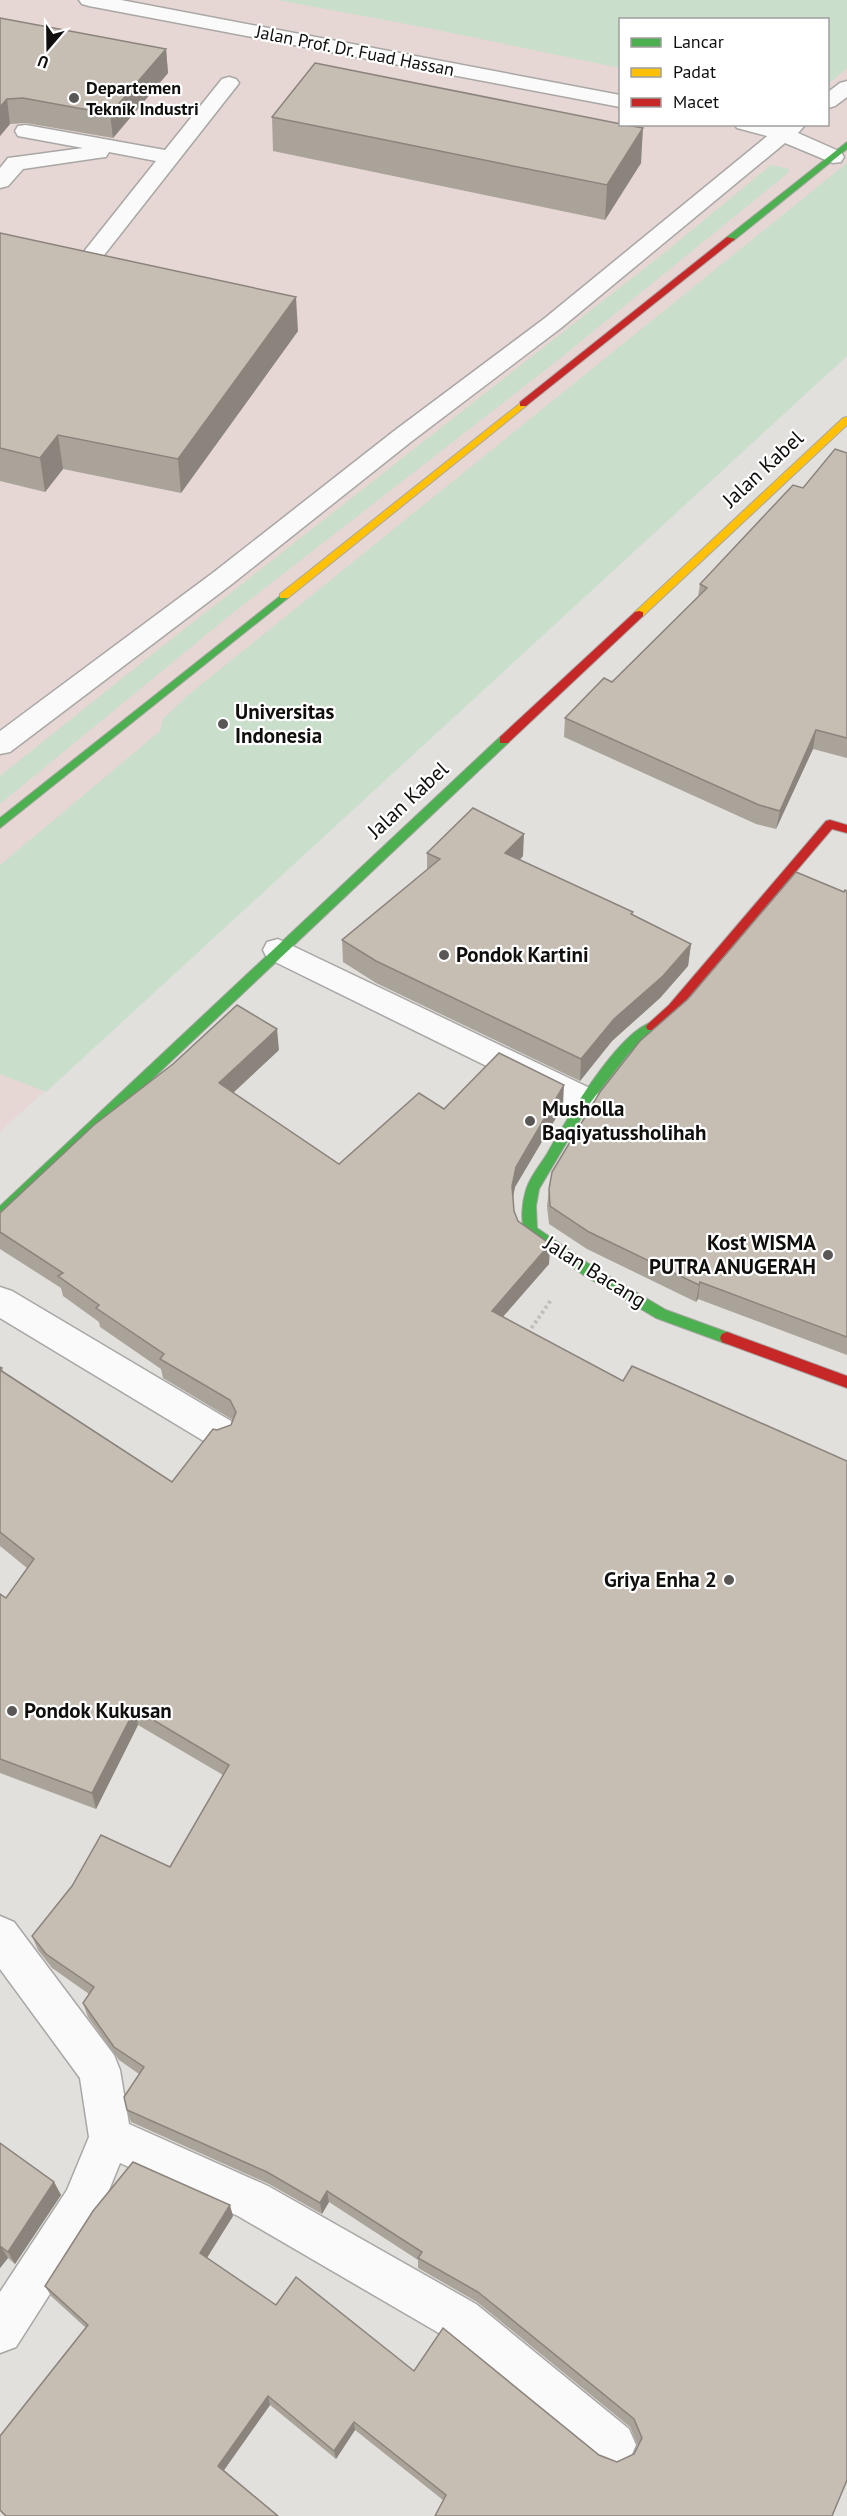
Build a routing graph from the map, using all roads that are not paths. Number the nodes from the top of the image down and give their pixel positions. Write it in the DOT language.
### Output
graph roads {
  1 [pos="89,0"];
  2 [pos="229,82"];
  3 [pos="847,87"];
  4 [pos="619,101"];
  5 [pos="829,101"];
  6 [pos="762,126"];
  7 [pos="789,129"];
  8 [pos="26,131"];
  9 [pos="122,148"];
  10 [pos="840,151"];
  11 [pos="170,157"];
  12 [pos="0,181"];
  13 [pos="93,254"];
  14 [pos="847,420"];
  15 [pos="0,745"];
  16 [pos="0,824"];
  17 [pos="847,829"];
  18 [pos="278,950"];
  19 [pos="585,1100"];
  20 [pos="0,1214"];
  21 [pos="0,1301"];
  22 [pos="847,1382"];
  23 [pos="219,1432"];
  24 [pos="0,1936"];
  25 [pos="110,2137"];
  26 [pos="0,2331"];
  27 [pos="613,2445"];
  1 -- 4 [label="street, Jalan Prof. Dr. Fuad Hassan"];
  2 -- 11 [label="street"];
  3 -- 5 [label="street"];
  6 -- 7 [label="street"];
  7 -- 10 [label="street"];
  7 -- 15 [label="street"];
  8 -- 9 [label="street"];
  9 -- 11 [label="street"];
  9 -- 12 [label="street"];
  10 -- 16 [label="street"];
  11 -- 13 [label="street"];
  14 -- 18 [label="street, Jalan Kabel"];
  17 -- 19 [label="street"];
  18 -- 19 [label="street"];
  18 -- 20 [label="street, Jalan Kabel"];
  19 -- 22 [label="street, Jalan Bacang"];
  21 -- 23 [label="street"];
  24 -- 25 [label="street"];
  25 -- 26 [label="street"];
  25 -- 27 [label="street"];
}
